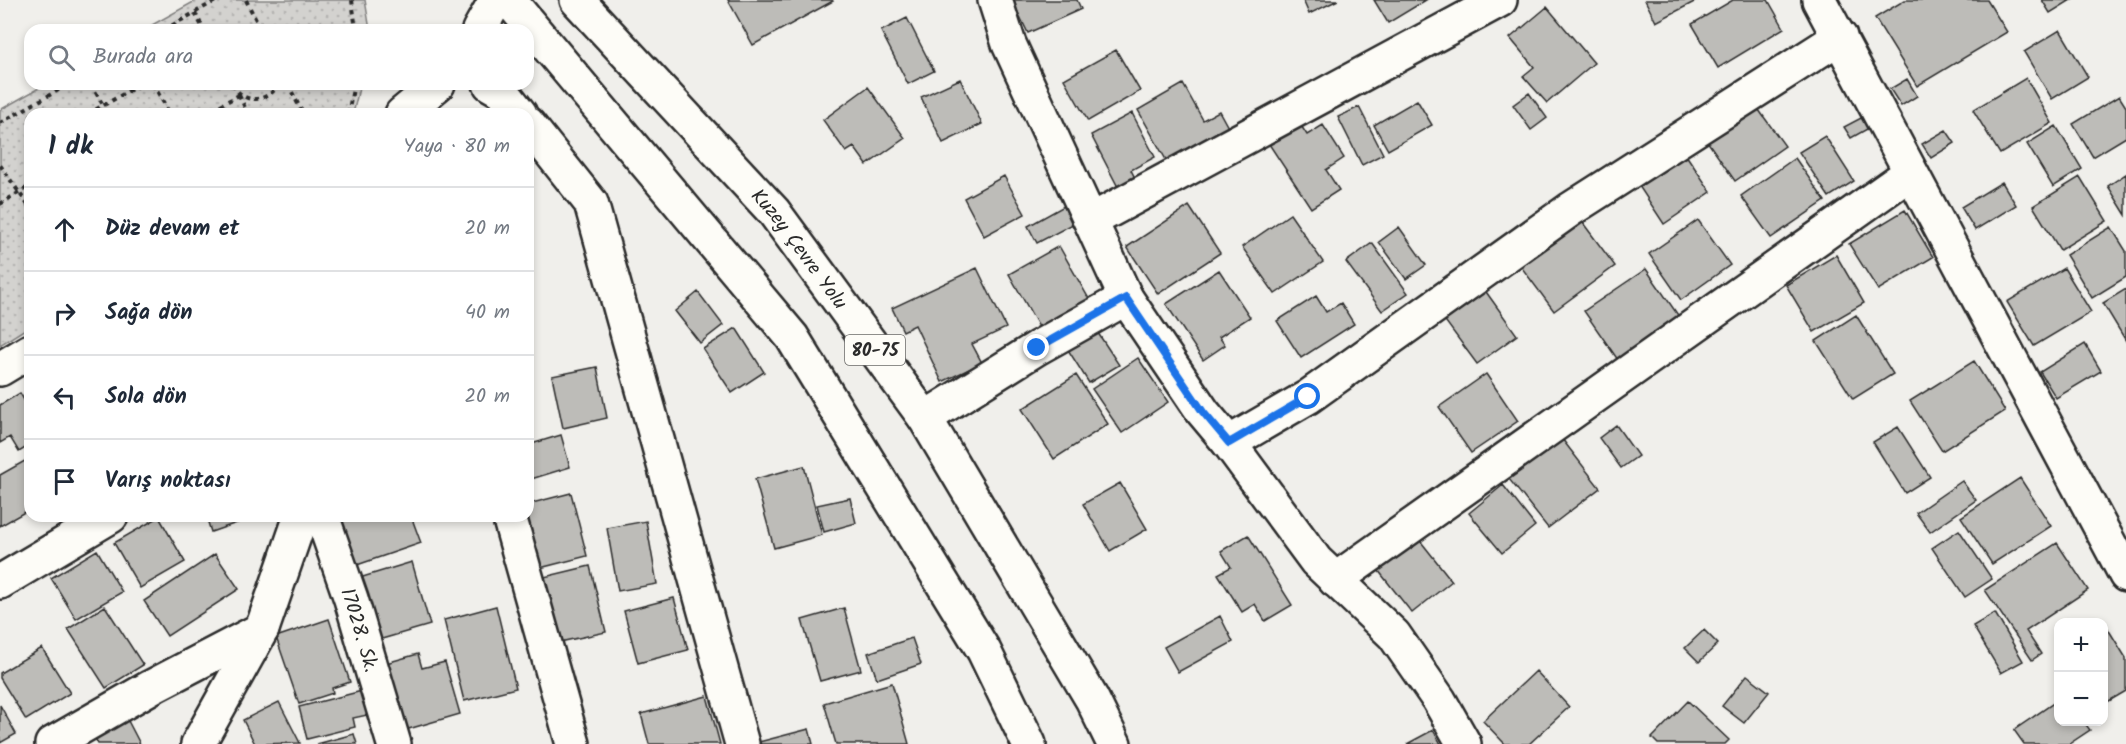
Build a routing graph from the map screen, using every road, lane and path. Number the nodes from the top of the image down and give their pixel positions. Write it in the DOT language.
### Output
graph roads {
  1 [pos="217,0"];
  2 [pos="246,0"];
  3 [pos="352,0"];
  4 [pos="496,0"];
  5 [pos="509,0"];
  6 [pos="577,0"];
  7 [pos="995,0"];
  8 [pos="1500,0"];
  9 [pos="1819,0"];
  10 [pos="195,12"];
  11 [pos="174,24"];
  12 [pos="201,24"];
  13 [pos="258,24"];
  14 [pos="355,24"];
  15 [pos="482,24"];
  16 [pos="529,24"];
  17 [pos="534,30"];
  18 [pos="1840,37"];
  19 [pos="58,90"];
  20 [pos="94,90"];
  21 [pos="130,90"];
  22 [pos="156,90"];
  23 [pos="236,90"];
  24 [pos="238,90"];
  25 [pos="275,90"];
  26 [pos="291,90"];
  27 [pos="353,90"];
  28 [pos="431,90"];
  29 [pos="442,90"];
  30 [pos="500,90"];
  31 [pos="239,96"];
  32 [pos="103,105"];
  33 [pos="27,108"];
  34 [pos="98,108"];
  35 [pos="167,108"];
  36 [pos="216,108"];
  37 [pos="246,108"];
  38 [pos="300,108"];
  39 [pos="349,108"];
  40 [pos="409,108"];
  41 [pos="428,108"];
  42 [pos="515,108"];
  43 [pos="24,109"];
  44 [pos="0,123"];
  45 [pos="534,132"];
  46 [pos="0,165"];
  47 [pos="1910,173"];
  48 [pos="24,190"];
  49 [pos="20,193"];
  50 [pos="24,199"];
  51 [pos="0,204"];
  52 [pos="1092,220"];
  53 [pos="1126,298"];
  54 [pos="24,355"];
  55 [pos="0,369"];
  56 [pos="925,418"];
  57 [pos="1229,443"];
  58 [pos="101,522"];
  59 [pos="299,522"];
  60 [pos="323,522"];
  61 [pos="511,522"];
  62 [pos="2126,575"];
  63 [pos="1335,580"];
  64 [pos="0,582"];
  65 [pos="261,629"];
  66 [pos="52,744"];
  67 [pos="198,744"];
  68 [pos="394,744"];
  69 [pos="573,744"];
  70 [pos="742,744"];
  71 [pos="1029,744"];
  72 [pos="1114,744"];
  73 [pos="1464,744"];
  1 -- 10 [label="path"];
  2 -- 13 [label="path"];
  3 -- 14 [label="path"];
  4 -- 15 [label="main road"];
  5 -- 16 [label="main road"];
  6 -- 56 [label="main road, Kuzey Çevre Yolu / 80-75"];
  7 -- 52 [label="main road"];
  8 -- 52 [label="main road"];
  9 -- 18 [label="main road"];
  10 -- 11 [label="path"];
  10 -- 12 [label="path"];
  17 -- 71 [label="main road"];
  18 -- 47 [label="main road"];
  18 -- 57 [label="main road"];
  19 -- 33 [label="path"];
  20 -- 32 [label="path"];
  21 -- 32 [label="path"];
  22 -- 35 [label="path"];
  23 -- 31 [label="path"];
  24 -- 25 [label="path"];
  26 -- 38 [label="path"];
  27 -- 39 [label="path"];
  28 -- 40 [label="main road"];
  29 -- 41 [label="main road"];
  30 -- 42 [label="main road"];
  31 -- 36 [label="path"];
  31 -- 37 [label="path"];
  32 -- 34 [label="path"];
  43 -- 44 [label="path"];
  45 -- 70 [label="main road"];
  46 -- 49 [label="path"];
  47 -- 62 [label="main road"];
  47 -- 63 [label="main road"];
  48 -- 49 [label="path"];
  49 -- 50 [label="path"];
  49 -- 51 [label="path"];
  52 -- 53 [label="main road"];
  53 -- 56 [label="main road"];
  53 -- 57 [label="main road"];
  54 -- 55 [label="main road"];
  56 -- 72 [label="main road, Kuzey Çevre Yolu / 80-75"];
  57 -- 63 [label="main road"];
  58 -- 64 [label="main road"];
  59 -- 65 [label="main road"];
  60 -- 68 [label="main road, 17028. Sk."];
  61 -- 69 [label="main road"];
  63 -- 73 [label="main road"];
  65 -- 66 [label="main road"];
  65 -- 67 [label="main road"];
}
